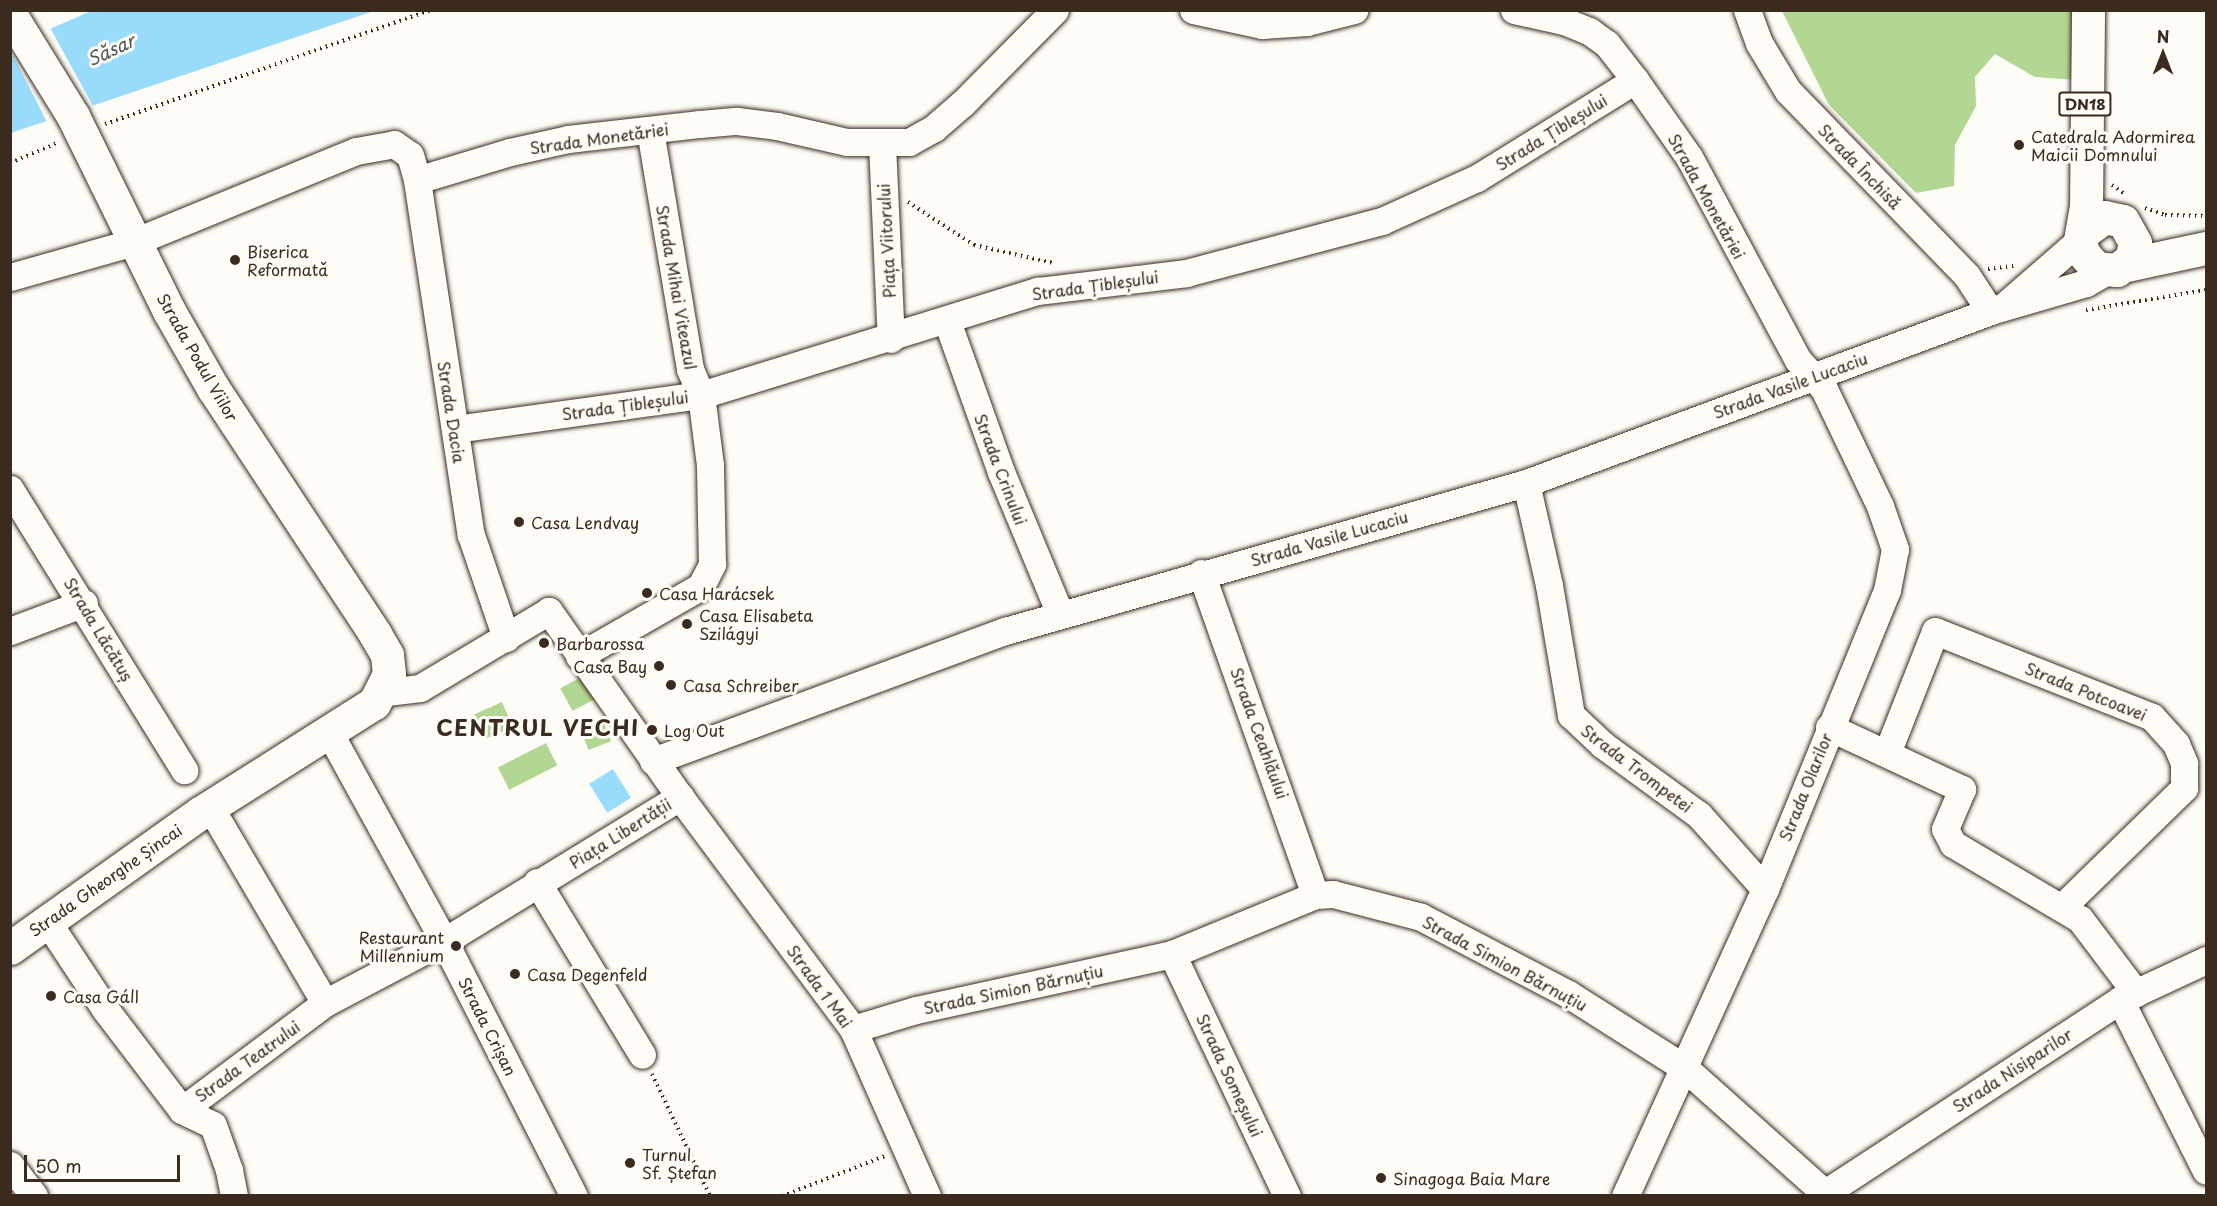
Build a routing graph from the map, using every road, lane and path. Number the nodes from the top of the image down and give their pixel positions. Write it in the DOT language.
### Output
graph roads {
  1 [pos="430,10"];
  2 [pos="1056,10"];
  3 [pos="1193,10"];
  4 [pos="1354,10"];
  5 [pos="1514,10"];
  6 [pos="1747,10"];
  7 [pos="2088,10"];
  8 [pos="11,15"];
  9 [pos="1235,16"];
  10 [pos="1635,80"];
  11 [pos="77,124"];
  12 [pos="650,130"];
  13 [pos="882,144"];
  14 [pos="10,163"];
  15 [pos="417,180"];
  16 [pos="884,184"];
  17 [pos="2095,191"];
  18 [pos="2130,213"];
  19 [pos="2206,216"];
  20 [pos="2082,236"];
  21 [pos="134,242"];
  22 [pos="2195,250"];
  23 [pos="2023,262"];
  24 [pos="1060,264"];
  25 [pos="2116,268"];
  26 [pos="1982,273"];
  27 [pos="10,277"];
  28 [pos="2206,290"];
  29 [pos="1996,309"];
  30 [pos="2083,310"];
  31 [pos="947,321"];
  32 [pos="891,339"];
  33 [pos="1814,377"];
  34 [pos="701,395"];
  35 [pos="455,429"];
  36 [pos="1526,483"];
  37 [pos="10,489"];
  38 [pos="1201,573"];
  39 [pos="84,603"];
  40 [pos="1060,614"];
  41 [pos="10,631"];
  42 [pos="506,637"];
  43 [pos="580,656"];
  44 [pos="382,693"];
  45 [pos="1829,727"];
  46 [pos="329,732"];
  47 [pos="1887,753"];
  48 [pos="654,760"];
  49 [pos="184,770"];
  50 [pos="680,796"];
  51 [pos="205,810"];
  52 [pos="538,883"];
  53 [pos="1765,889"];
  54 [pos="1315,895"];
  55 [pos="2063,906"];
  56 [pos="47,921"];
  57 [pos="444,941"];
  58 [pos="10,948"];
  59 [pos="1172,954"];
  60 [pos="2206,960"];
  61 [pos="2128,997"];
  62 [pos="325,1003"];
  63 [pos="853,1029"];
  64 [pos="642,1055"];
  65 [pos="1686,1069"];
  66 [pos="182,1110"];
  67 [pos="906,1148"];
  68 [pos="10,1165"];
  69 [pos="2206,1171"];
  70 [pos="1826,1194"];
  71 [pos="34,1196"];
  72 [pos="234,1196"];
  73 [pos="574,1196"];
  74 [pos="710,1196"];
  75 [pos="782,1196"];
  76 [pos="927,1196"];
  77 [pos="1287,1196"];
  78 [pos="1625,1196"];
  1 -- 11 [label="path"];
  2 -- 13 [label="street, Strada Monetăriei"];
  3 -- 9 [label="street"];
  4 -- 9 [label="street"];
  5 -- 10 [label="street, Strada Monetăriei"];
  6 -- 29 [label="street, Strada Închisă"];
  7 -- 17 [label="main road, DN18"];
  8 -- 11 [label="main road, Strada Podul Viilor"];
  10 -- 31 [label="street, Strada Țibleșului"];
  10 -- 33 [label="street, Strada Monetăriei"];
  11 -- 14 [label="path"];
  11 -- 21 [label="main road, Strada Podul Viilor"];
  12 -- 13 [label="street, Strada Monetăriei"];
  12 -- 15 [label="street, Strada Monetăriei"];
  12 -- 34 [label="street, Strada Mihai Viteazul"];
  13 -- 16 [label="street, Piața Viitorului"];
  15 -- 21 [label="street"];
  15 -- 35 [label="street, Strada Dacia"];
  16 -- 24 [label="path"];
  16 -- 32 [label="street, Piața Viitorului"];
  17 -- 18 [label="main road, Strada Vasile Lucaciu"];
  17 -- 18 [label="path"];
  17 -- 20 [label="main road, DN18"];
  18 -- 19 [label="path"];
  18 -- 20 [label="main road"];
  18 -- 22 [label="main road, Strada Vasile Lucaciu"];
  18 -- 25 [label="main road"];
  20 -- 25 [label="main road"];
  20 -- 29 [label="street, Strada Vasile Lucaciu"];
  21 -- 27 [label="street"];
  21 -- 44 [label="main road, Strada Podul Viilor"];
  22 -- 25 [label="main road, Strada Vasile Lucaciu"];
  23 -- 26 [label="path"];
  25 -- 29 [label="street, Strada Vasile Lucaciu"];
  28 -- 30 [label="path"];
  29 -- 33 [label="street, Strada Vasile Lucaciu"];
  31 -- 32 [label="street, Strada Țibleșului"];
  31 -- 40 [label="street, Strada Crinului"];
  32 -- 34 [label="street, Strada Țibleșului"];
  33 -- 36 [label="street, Strada Vasile Lucaciu"];
  33 -- 45 [label="street, Strada Olarilor"];
  34 -- 35 [label="street, Strada Țibleșului"];
  34 -- 43 [label="street, Strada Mihai Viteazul"];
  35 -- 42 [label="street, Strada Dacia"];
  36 -- 38 [label="street, Strada Vasile Lucaciu"];
  36 -- 53 [label="street, Strada Trompetei"];
  37 -- 39 [label="street, Strada Lăcătuș"];
  38 -- 40 [label="street, Strada Vasile Lucaciu"];
  38 -- 54 [label="street, Strada Ceahlăului"];
  39 -- 41 [label="street"];
  39 -- 49 [label="street, Strada Lăcătuș"];
  40 -- 48 [label="street, Strada Vasile Lucaciu"];
  42 -- 43 [label="street, Piața Libertății"];
  42 -- 44 [label="street, Piața Libertății"];
  43 -- 48 [label="street, Piața Libertății"];
  44 -- 46 [label="main road, Strada Gheorghe Șincai"];
  45 -- 47 [label="street"];
  45 -- 53 [label="street, Strada Olarilor"];
  46 -- 51 [label="main road, Strada Gheorghe Șincai"];
  46 -- 57 [label="street, Strada Crișan"];
  47 -- 55 [label="street"];
  47 -- 55 [label="street, Strada Potcoavei"];
  48 -- 50 [label="street, Piața Libertății"];
  50 -- 52 [label="street, Piața Libertății"];
  50 -- 63 [label="street, Strada 1 Mai"];
  51 -- 56 [label="main road, Strada Gheorghe Șincai"];
  51 -- 62 [label="street"];
  52 -- 57 [label="street, Piața Libertății"];
  52 -- 64 [label="street"];
  53 -- 65 [label="street, Strada Olarilor"];
  54 -- 59 [label="street, Strada Simion Bărnuțiu"];
  54 -- 65 [label="street, Strada Simion Bărnuțiu"];
  55 -- 61 [label="street"];
  56 -- 58 [label="main road, Strada Gheorghe Șincai"];
  56 -- 66 [label="street, Strada Teatrului"];
  57 -- 62 [label="street, Piața Libertății"];
  57 -- 73 [label="street, Strada Crișan"];
  59 -- 63 [label="street, Strada Simion Bărnuțiu"];
  59 -- 77 [label="street, Strada Someșului"];
  60 -- 61 [label="street, Strada Nisiparilor"];
  61 -- 69 [label="street"];
  61 -- 70 [label="street, Strada Nisiparilor"];
  62 -- 66 [label="street, Strada Teatrului"];
  63 -- 67 [label="street, Strada 1 Mai"];
  64 -- 74 [label="path"];
  65 -- 70 [label="street, Strada Simion Bărnuțiu"];
  65 -- 78 [label="street, Strada Olarilor"];
  66 -- 72 [label="street"];
  67 -- 75 [label="path"];
  67 -- 76 [label="street, Strada 1 Mai"];
  68 -- 71 [label="street"];
}
